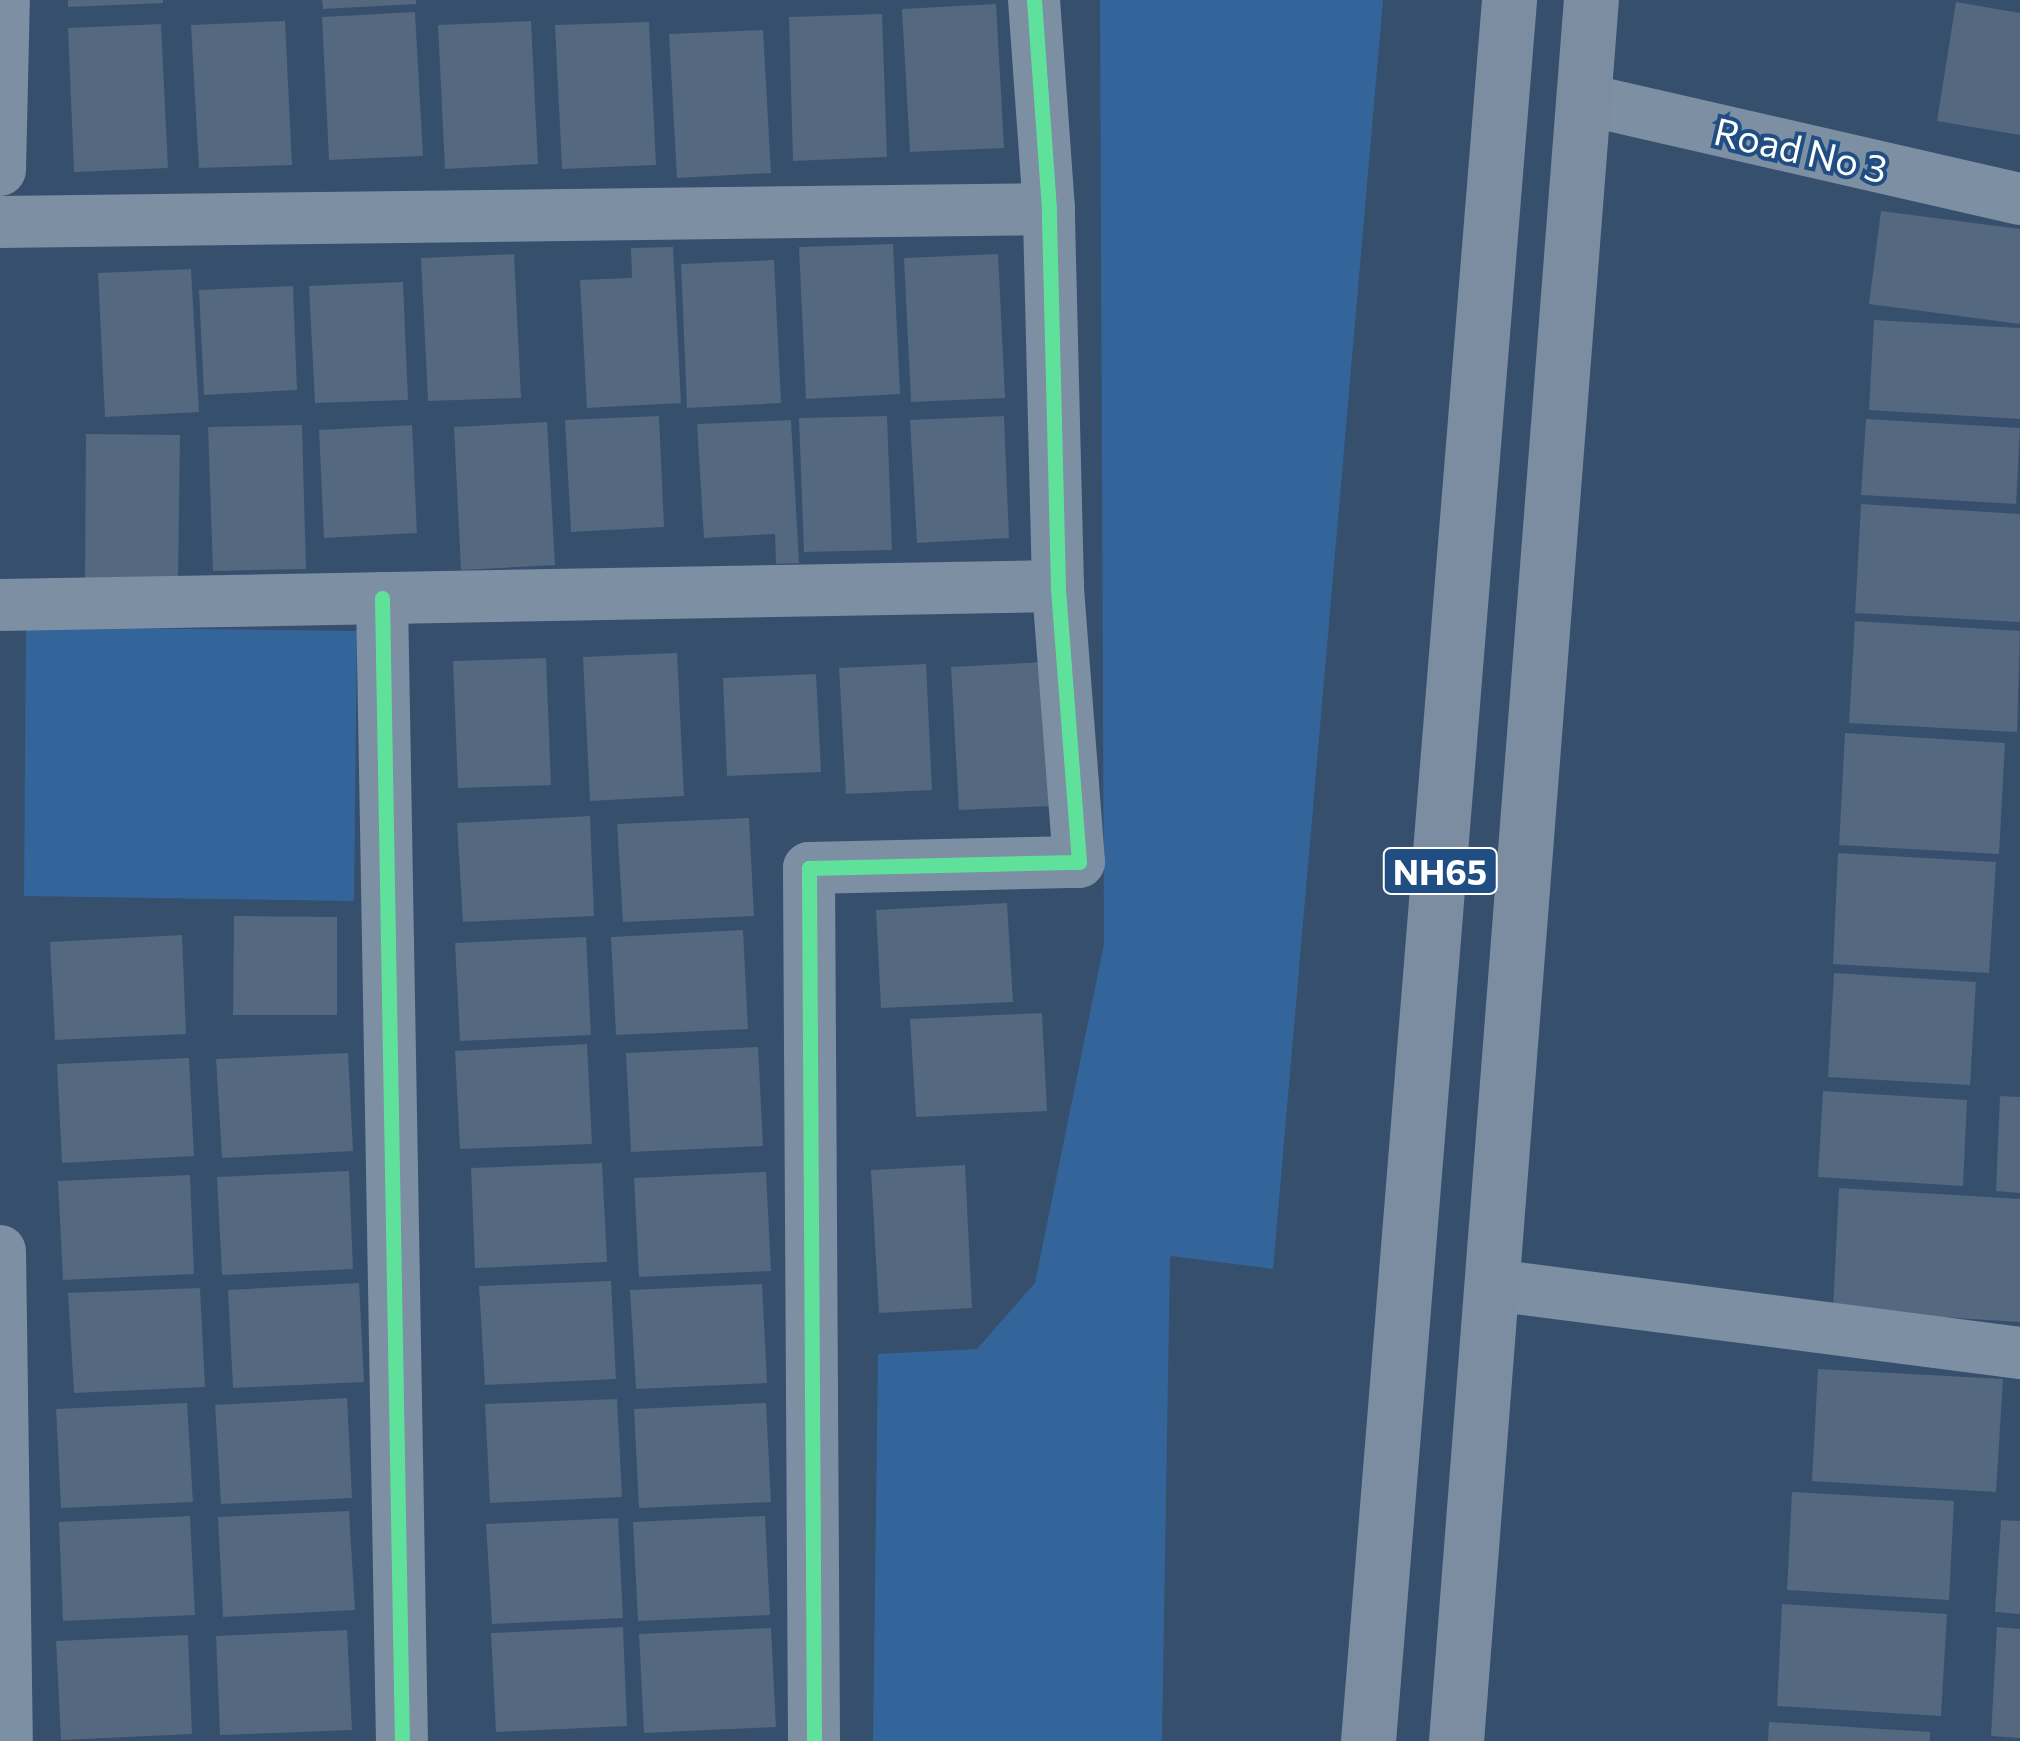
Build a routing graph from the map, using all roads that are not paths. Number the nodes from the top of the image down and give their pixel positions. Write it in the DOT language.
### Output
graph roads {
  1 [pos="4,0"];
  2 [pos="1034,0"];
  3 [pos="1509,0"];
  4 [pos="1592,0"];
  5 [pos="1583,99"];
  6 [pos="0,170"];
  7 [pos="2020,199"];
  8 [pos="1048,208"];
  9 [pos="0,222"];
  10 [pos="1058,586"];
  11 [pos="382,598"];
  12 [pos="0,605"];
  13 [pos="1450,752"];
  14 [pos="1526,765"];
  15 [pos="1437,901"];
  16 [pos="1515,906"];
  17 [pos="0,1251"];
  18 [pos="1494,1285"];
  19 [pos="2020,1353"];
  20 [pos="1,1449"];
  21 [pos="7,1741"];
  22 [pos="402,1741"];
  23 [pos="814,1741"];
  24 [pos="1368,1741"];
  25 [pos="1456,1741"];
  1 -- 6 [label="street"];
  2 -- 8 [label="street"];
  3 -- 13 [label="highway, NH65"];
  4 -- 5 [label="highway, NH65"];
  5 -- 7 [label="street, Road No 3"];
  5 -- 14 [label="highway, NH65"];
  8 -- 9 [label="street"];
  8 -- 10 [label="street"];
  10 -- 11 [label="street"];
  10 -- 23 [label="street"];
  11 -- 12 [label="street"];
  11 -- 22 [label="street"];
  13 -- 14 [label="highway"];
  13 -- 15 [label="highway, NH65"];
  14 -- 16 [label="highway, NH65"];
  15 -- 16 [label="highway"];
  15 -- 24 [label="highway, NH65"];
  16 -- 18 [label="highway, NH65"];
  17 -- 20 [label="street"];
  18 -- 19 [label="street"];
  18 -- 25 [label="highway, NH65"];
  20 -- 21 [label="street"];
}
